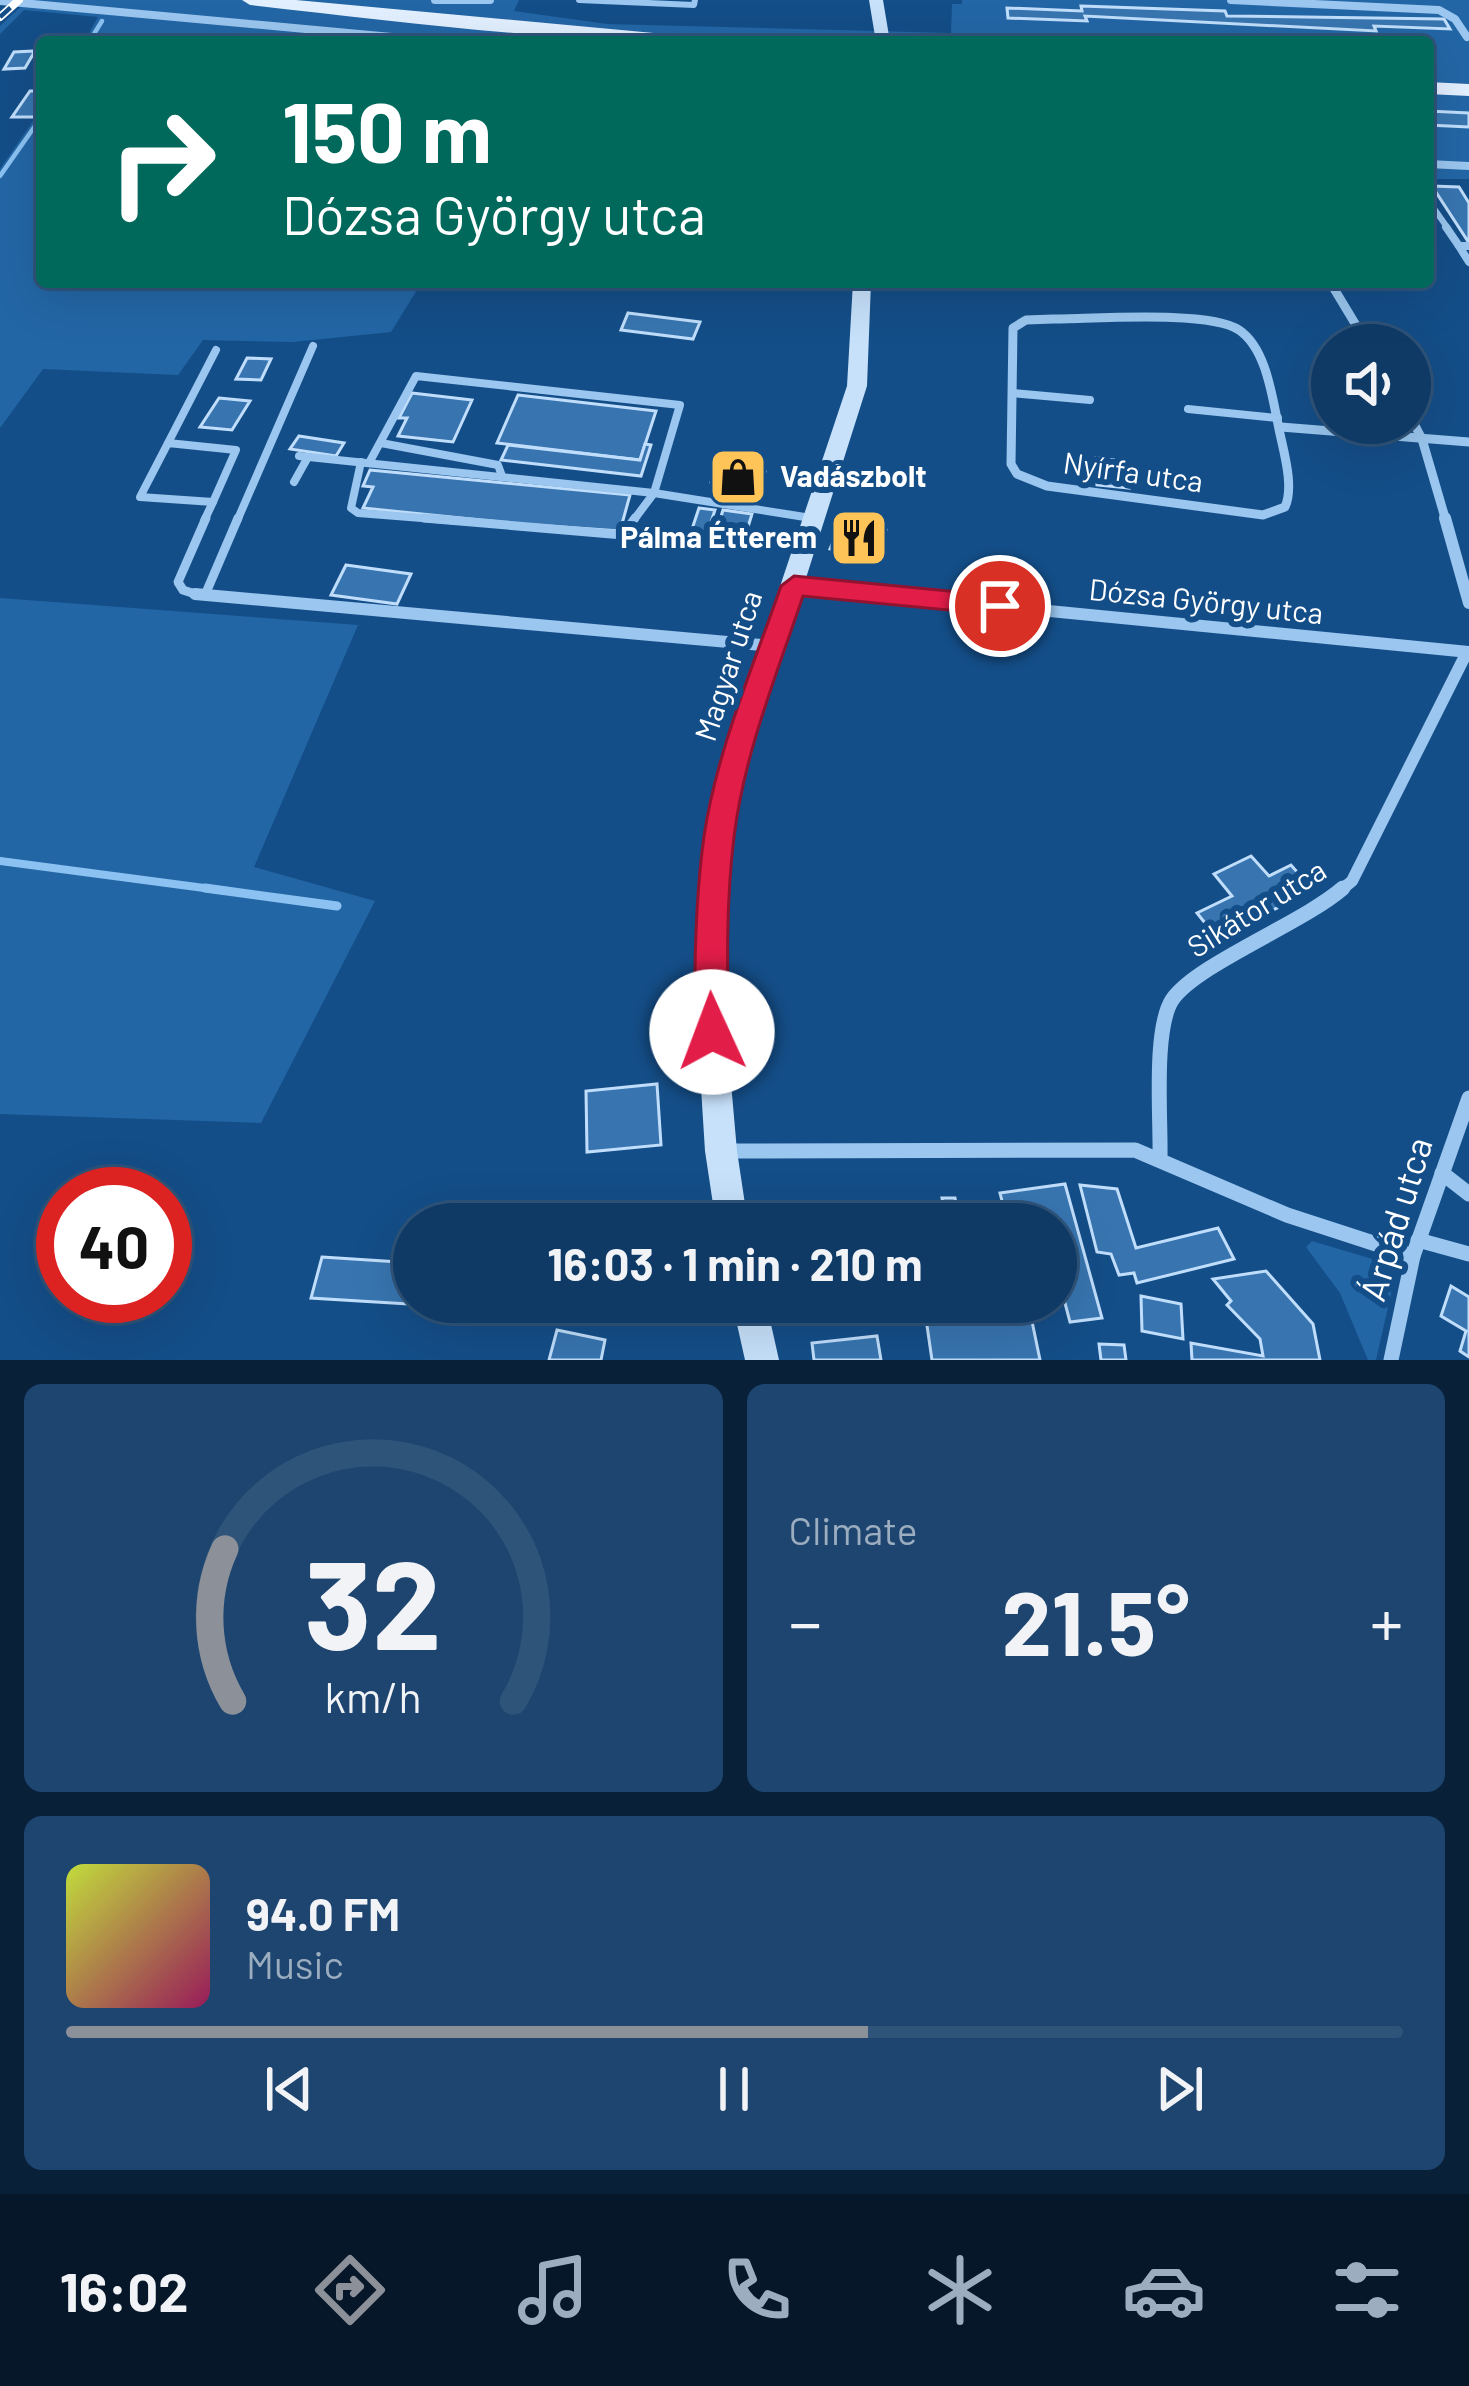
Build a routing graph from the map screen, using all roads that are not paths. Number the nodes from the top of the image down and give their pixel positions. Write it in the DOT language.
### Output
graph roads {
  1 [pos="250,0"];
  2 [pos="435,0"];
  3 [pos="490,0"];
  4 [pos="579,0"];
  5 [pos="695,0"];
  6 [pos="876,0"];
  7 [pos="1232,0"];
  8 [pos="53,1"];
  9 [pos="0,2"];
  10 [pos="1397,4"];
  11 [pos="878,18"];
  12 [pos="577,34"];
  13 [pos="377,36"];
  14 [pos="592,36"];
  15 [pos="607,36"];
  16 [pos="858,36"];
  17 [pos="882,36"];
  18 [pos="1468,37"];
  19 [pos="1434,88"];
  20 [pos="1469,90"];
  21 [pos="1434,164"];
  22 [pos="1469,166"];
  23 [pos="1434,209"];
  24 [pos="1459,246"];
  25 [pos="1469,246"];
  26 [pos="1469,262"];
  27 [pos="862,288"];
  28 [pos="1334,288"];
  29 [pos="1355,324"];
  30 [pos="313,346"];
  31 [pos="216,350"];
  32 [pos="1012,393"];
  33 [pos="1090,400"];
  34 [pos="1188,409"];
  35 [pos="1280,422"];
  36 [pos="1311,426"];
  37 [pos="1431,440"];
  38 [pos="1469,442"];
  39 [pos="168,443"];
  40 [pos="381,443"];
  41 [pos="1423,444"];
  42 [pos="365,463"];
  43 [pos="502,476"];
  44 [pos="294,482"];
  45 [pos="654,493"];
  46 [pos="213,502"];
  47 [pos="816,519"];
  48 [pos="794,586"];
  49 [pos="200,594"];
  50 [pos="1469,603"];
  51 [pos="773,646"];
  52 [pos="1468,652"];
  53 [pos="1469,1098"];
  54 [pos="721,1151"];
  55 [pos="1160,1157"];
  56 [pos="1442,1173"];
  57 [pos="1469,1194"];
  58 [pos="729,1203"];
  59 [pos="1415,1248"];
  60 [pos="1469,1254"];
  61 [pos="754,1323"];
  62 [pos="762,1360"];
  63 [pos="1391,1360"];
  1 -- 12 [label="main road"];
  2 -- 3 [label="street"];
  4 -- 5 [label="lane"];
  6 -- 11 [label="street"];
  7 -- 10 [label="street"];
  8 -- 9 [label="street"];
  8 -- 13 [label="street"];
  10 -- 18 [label="street"];
  11 -- 16 [label="street"];
  11 -- 17 [label="street"];
  12 -- 14 [label="lane"];
  12 -- 15 [label="main road"];
  19 -- 20 [label="main road"];
  21 -- 22 [label="street"];
  23 -- 24 [label="lane"];
  24 -- 25 [label="lane"];
  24 -- 26 [label="lane"];
  27 -- 47 [label="street, Magyar utca"];
  28 -- 29 [label="street"];
  30 -- 49 [label="lane"];
  31 -- 39 [label="lane"];
  32 -- 33 [label="lane"];
  32 -- 35 [label="street, Nyírfa utca"];
  32 -- 35 [label="street, Nyírfa utca"];
  34 -- 35 [label="lane"];
  35 -- 36 [label="street"];
  37 -- 38 [label="street"];
  39 -- 46 [label="lane"];
  39 -- 46 [label="lane"];
  40 -- 42 [label="lane"];
  40 -- 43 [label="lane"];
  40 -- 45 [label="lane"];
  41 -- 50 [label="street"];
  42 -- 43 [label="lane"];
  42 -- 44 [label="lane"];
  42 -- 45 [label="lane"];
  43 -- 45 [label="lane"];
  45 -- 47 [label="lane"];
  46 -- 49 [label="lane"];
  47 -- 48 [label="street, Magyar utca"];
  48 -- 51 [label="street, Magyar utca"];
  48 -- 52 [label="street, Dózsa György utca"];
  49 -- 51 [label="street"];
  51 -- 54 [label="street, Magyar utca"];
  52 -- 55 [label="street, Sikátor utca"];
  53 -- 56 [label="street, Árpád utca"];
  54 -- 55 [label="street"];
  54 -- 58 [label="street, Magyar utca"];
  55 -- 59 [label="street"];
  56 -- 57 [label="street"];
  56 -- 59 [label="street, Árpád utca"];
  59 -- 60 [label="street"];
  59 -- 63 [label="street, Árpád utca"];
  61 -- 62 [label="street"];
}
